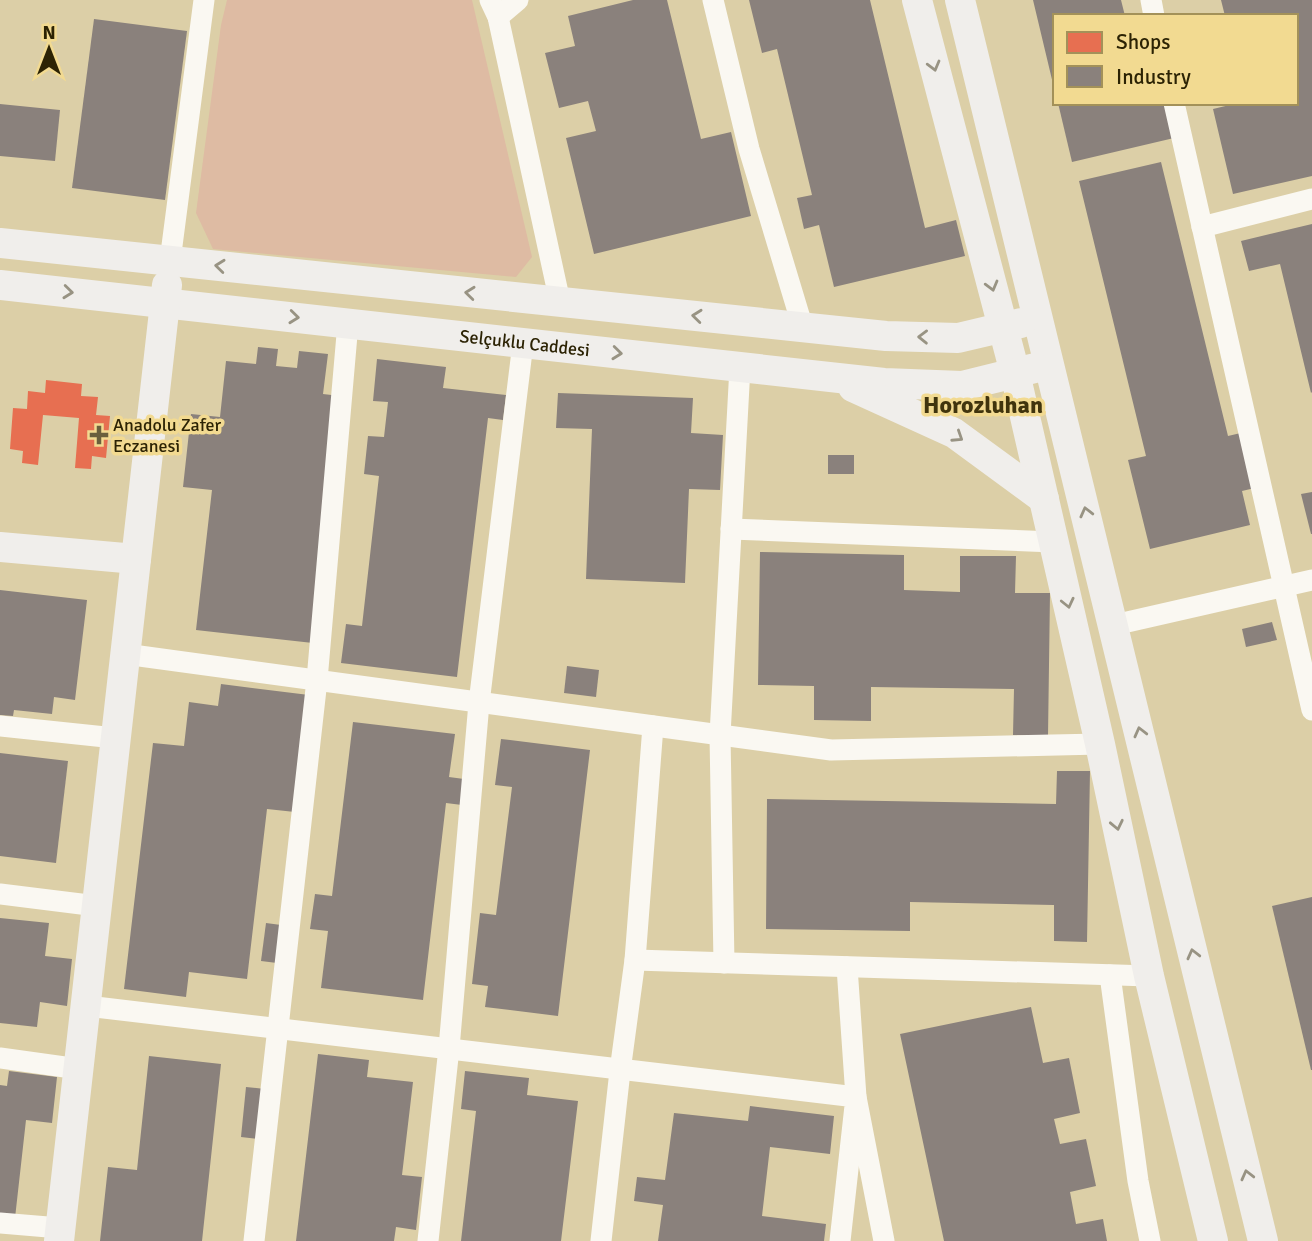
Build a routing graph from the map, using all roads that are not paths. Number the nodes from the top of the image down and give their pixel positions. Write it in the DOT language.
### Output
graph roads {
  1 [pos="204,0"];
  2 [pos="518,0"];
  3 [pos="713,0"];
  4 [pos="917,0"];
  5 [pos="960,0"];
  6 [pos="494,9"];
  7 [pos="1174,105"];
  8 [pos="1312,199"];
  9 [pos="1202,227"];
  10 [pos="0,243"];
  11 [pos="170,261"];
  12 [pos="0,285"];
  13 [pos="560,302"];
  14 [pos="165,303"];
  15 [pos="1038,319"];
  16 [pos="348,323"];
  17 [pos="803,328"];
  18 [pos="1003,328"];
  19 [pos="523,342"];
  20 [pos="1049,364"];
  21 [pos="740,367"];
  22 [pos="1015,373"];
  23 [pos="830,376"];
  24 [pos="1044,499"];
  25 [pos="731,530"];
  26 [pos="1054,542"];
  27 [pos="0,547"];
  28 [pos="136,559"];
  29 [pos="1312,580"];
  30 [pos="1284,587"];
  31 [pos="1114,625"];
  32 [pos="125,654"];
  33 [pos="317,680"];
  34 [pos="479,703"];
  35 [pos="1312,710"];
  36 [pos="0,726"];
  37 [pos="653,726"];
  38 [pos="720,735"];
  39 [pos="116,738"];
  40 [pos="1100,744"];
  41 [pos="0,894"];
  42 [pos="97,906"];
  43 [pos="635,960"];
  44 [pos="724,963"];
  45 [pos="846,967"];
  46 [pos="1110,975"];
  47 [pos="1149,976"];
  48 [pos="86,1006"];
  49 [pos="279,1027"];
  50 [pos="449,1048"];
  51 [pos="0,1058"];
  52 [pos="79,1069"];
  53 [pos="620,1071"];
  54 [pos="856,1097"];
  55 [pos="0,1223"];
  56 [pos="60,1235"];
  57 [pos="254,1241"];
  58 [pos="428,1241"];
  59 [pos="601,1241"];
  60 [pos="839,1241"];
  61 [pos="884,1241"];
  62 [pos="1150,1241"];
  63 [pos="1213,1241"];
  64 [pos="1263,1241"];
  1 -- 11 [label="street"];
  2 -- 6 [label="street"];
  3 -- 17 [label="street"];
  4 -- 18 [label="street, one-way"];
  5 -- 15 [label="street"];
  6 -- 13 [label="street"];
  7 -- 9 [label="street"];
  8 -- 9 [label="street"];
  9 -- 30 [label="street"];
  10 -- 11 [label="street"];
  13 -- 11 [label="street, one-way"];
  11 -- 14 [label="street"];
  12 -- 14 [label="street, Selçuklu Caddesi, one-way"];
  17 -- 13 [label="street, one-way"];
  14 -- 16 [label="street, Selçuklu Caddesi, one-way"];
  14 -- 28 [label="street"];
  15 -- 18 [label="street"];
  15 -- 20 [label="street"];
  16 -- 19 [label="street, Selçuklu Caddesi"];
  16 -- 33 [label="street"];
  18 -- 17 [label="street, one-way"];
  18 -- 22 [label="street"];
  19 -- 21 [label="street, Selçuklu Caddesi, one-way"];
  19 -- 34 [label="street"];
  20 -- 22 [label="street, Selçuklu Caddesi"];
  31 -- 20 [label="street, one-way"];
  21 -- 23 [label="street, Selçuklu Caddesi"];
  21 -- 25 [label="street"];
  22 -- 23 [label="street, Selçuklu Caddesi"];
  22 -- 24 [label="street"];
  23 -- 24 [label="street, one-way"];
  24 -- 26 [label="street"];
  25 -- 26 [label="street"];
  25 -- 38 [label="street"];
  26 -- 40 [label="street, one-way"];
  27 -- 28 [label="street"];
  28 -- 32 [label="street"];
  29 -- 30 [label="street"];
  30 -- 31 [label="street"];
  30 -- 35 [label="street"];
  64 -- 31 [label="street, one-way"];
  32 -- 33 [label="street"];
  32 -- 39 [label="street"];
  33 -- 34 [label="street"];
  33 -- 49 [label="street"];
  34 -- 37 [label="street"];
  34 -- 50 [label="street"];
  36 -- 39 [label="street"];
  37 -- 38 [label="street"];
  37 -- 43 [label="street"];
  38 -- 40 [label="street"];
  38 -- 44 [label="street"];
  39 -- 42 [label="street"];
  40 -- 47 [label="street, one-way"];
  41 -- 42 [label="street"];
  42 -- 48 [label="street"];
  43 -- 44 [label="street"];
  43 -- 53 [label="street"];
  44 -- 45 [label="street"];
  45 -- 46 [label="street"];
  45 -- 54 [label="street"];
  46 -- 47 [label="street"];
  46 -- 62 [label="street"];
  47 -- 63 [label="street"];
  48 -- 49 [label="street"];
  48 -- 52 [label="street"];
  49 -- 50 [label="street"];
  49 -- 57 [label="street"];
  50 -- 53 [label="street"];
  50 -- 58 [label="street"];
  51 -- 52 [label="street"];
  52 -- 56 [label="street"];
  53 -- 54 [label="street"];
  53 -- 59 [label="street"];
  54 -- 60 [label="street"];
  54 -- 61 [label="street"];
  55 -- 56 [label="street"];
}
